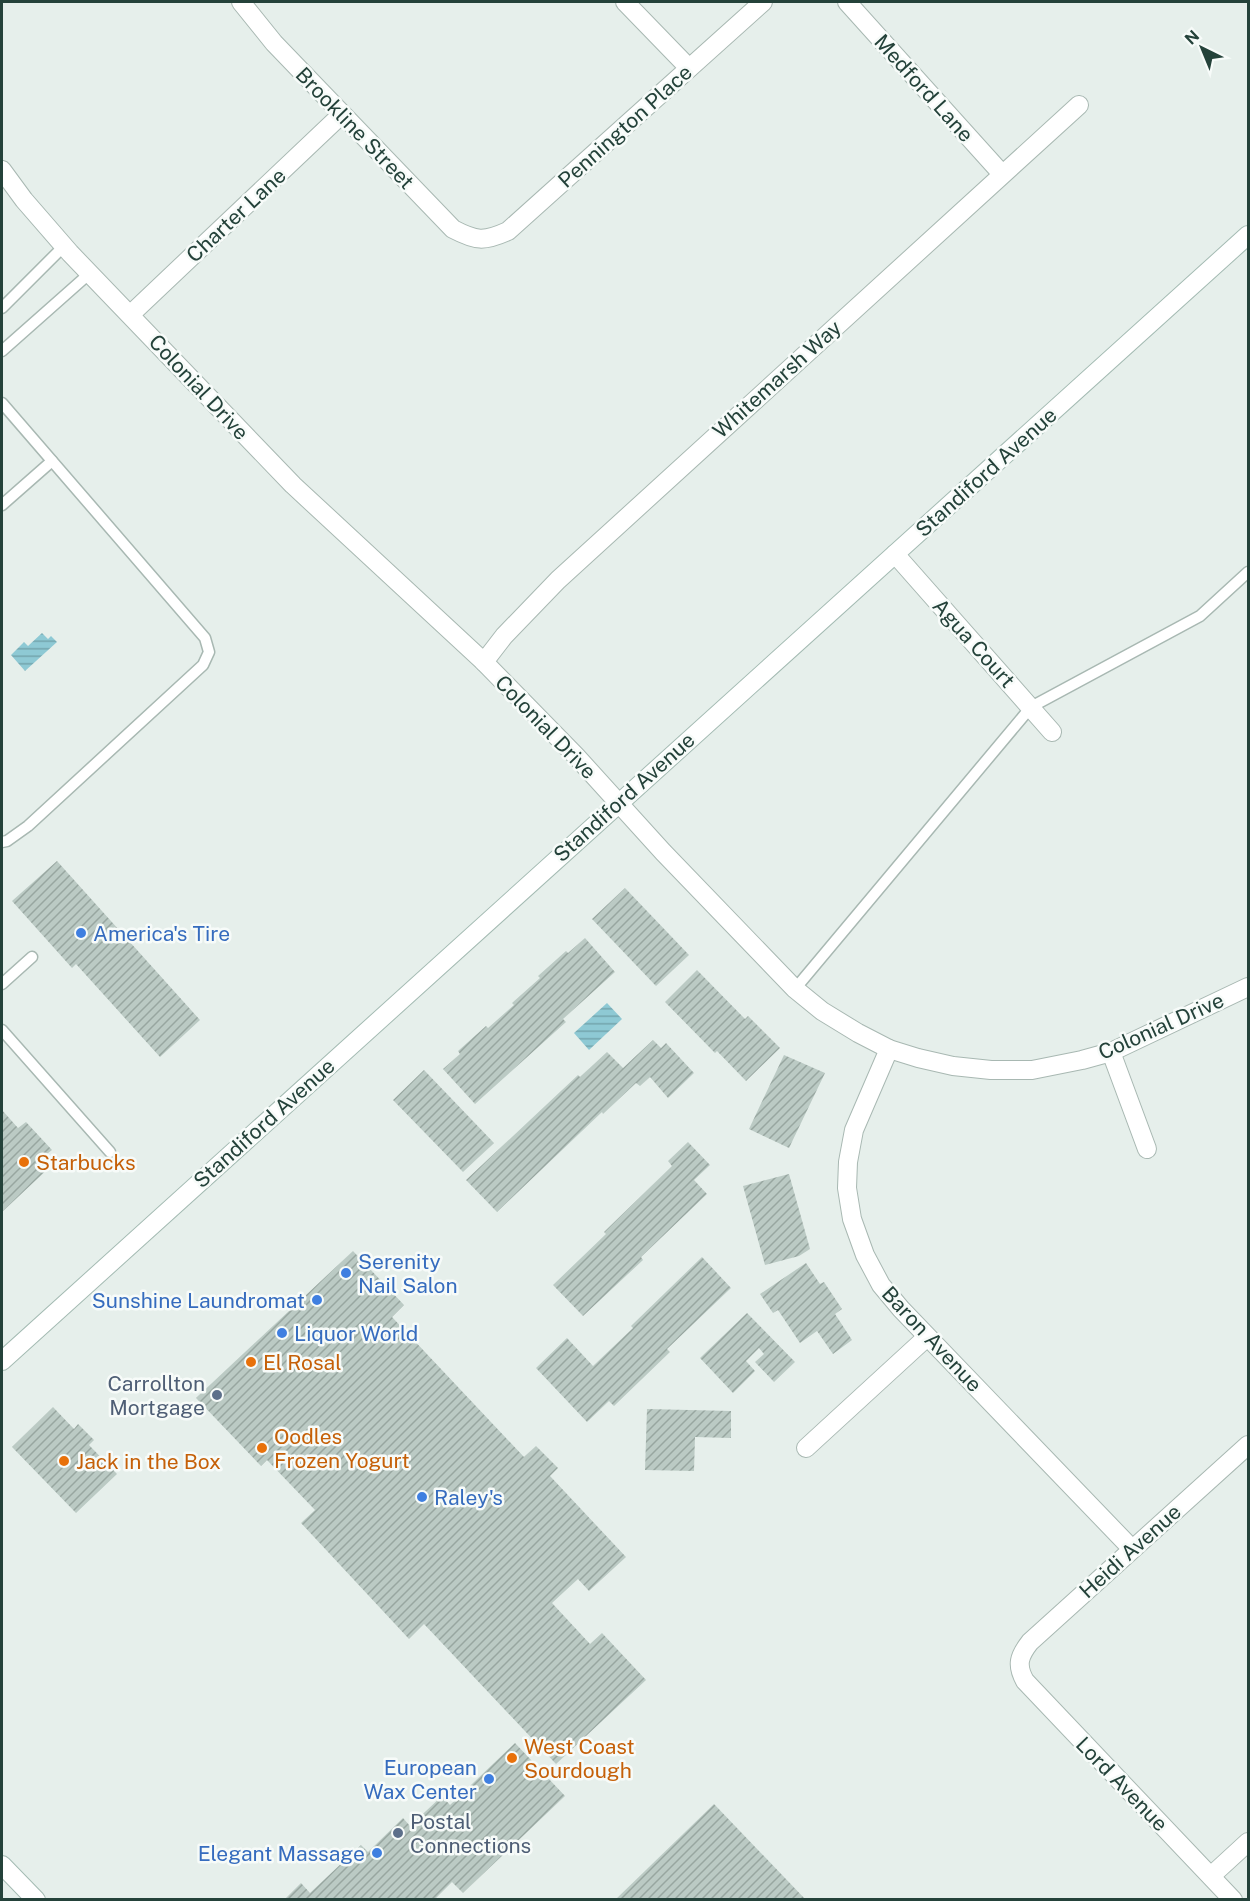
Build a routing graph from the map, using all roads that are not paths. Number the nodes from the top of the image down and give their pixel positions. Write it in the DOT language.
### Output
graph roads {
  1 [pos="241,2"];
  2 [pos="626,2"];
  3 [pos="763,2"];
  4 [pos="847,2"];
  5 [pos="689,68"];
  6 [pos="1079,105"];
  7 [pos="341,115"];
  8 [pos="2,170"];
  9 [pos="1002,174"];
  10 [pos="1248,236"];
  11 [pos="480,239"];
  12 [pos="64,246"];
  13 [pos="90,273"];
  14 [pos="2,308"];
  15 [pos="131,314"];
  16 [pos="2,351"];
  17 [pos="2,404"];
  18 [pos="52,461"];
  19 [pos="2,505"];
  20 [pos="895,554"];
  21 [pos="1248,572"];
  22 [pos="484,662"];
  23 [pos="1031,707"];
  24 [pos="1052,732"];
  25 [pos="618,803"];
  26 [pos="2,842"];
  27 [pos="32,957"];
  28 [pos="2,984"];
  29 [pos="1248,987"];
  30 [pos="795,989"];
  31 [pos="2,1030"];
  32 [pos="889,1049"];
  33 [pos="1111,1052"];
  34 [pos="1147,1149"];
  35 [pos="110,1152"];
  36 [pos="927,1337"];
  37 [pos="2,1361"];
  38 [pos="1248,1445"];
  39 [pos="806,1448"];
  40 [pos="1132,1549"];
  41 [pos="1018,1663"];
  42 [pos="1248,1842"];
  43 [pos="2,1865"];
  44 [pos="1211,1876"];
  45 [pos="36,1899"];
  46 [pos="1233,1899"];
  1 -- 7 [label="street, Brookline Street"];
  2 -- 5 [label="street"];
  3 -- 5 [label="street, Pennington Place"];
  4 -- 9 [label="street, Medford Lane"];
  5 -- 11 [label="street, Pennington Place"];
  6 -- 9 [label="street, Whitemarsh Way"];
  7 -- 11 [label="street, Brookline Street"];
  7 -- 15 [label="street, Charter Lane"];
  8 -- 12 [label="street, Colonial Drive"];
  9 -- 22 [label="street, Whitemarsh Way"];
  10 -- 20 [label="street, Standiford Avenue"];
  12 -- 13 [label="street, Colonial Drive"];
  12 -- 14 [label="lane"];
  13 -- 15 [label="street, Colonial Drive"];
  13 -- 16 [label="lane"];
  15 -- 22 [label="street, Colonial Drive"];
  17 -- 18 [label="lane"];
  18 -- 19 [label="lane"];
  18 -- 26 [label="lane"];
  20 -- 23 [label="street, Agua Court"];
  20 -- 25 [label="street, Standiford Avenue"];
  21 -- 23 [label="lane"];
  22 -- 25 [label="street, Colonial Drive"];
  23 -- 24 [label="street, Agua Court"];
  23 -- 30 [label="lane"];
  25 -- 30 [label="street, Colonial Drive"];
  25 -- 37 [label="street, Standiford Avenue"];
  27 -- 28 [label="lane"];
  29 -- 33 [label="street, Colonial Drive"];
  30 -- 32 [label="street, Colonial Drive"];
  31 -- 35 [label="lane"];
  32 -- 33 [label="street, Colonial Drive"];
  32 -- 36 [label="street, Baron Avenue"];
  33 -- 34 [label="street"];
  36 -- 39 [label="street"];
  36 -- 40 [label="street, Baron Avenue"];
  38 -- 40 [label="street, Heidi Avenue"];
  40 -- 41 [label="street, Heidi Avenue"];
  41 -- 44 [label="street, Lord Avenue"];
  42 -- 44 [label="street"];
  43 -- 45 [label="street"];
  44 -- 46 [label="street, Lord Avenue"];
}
